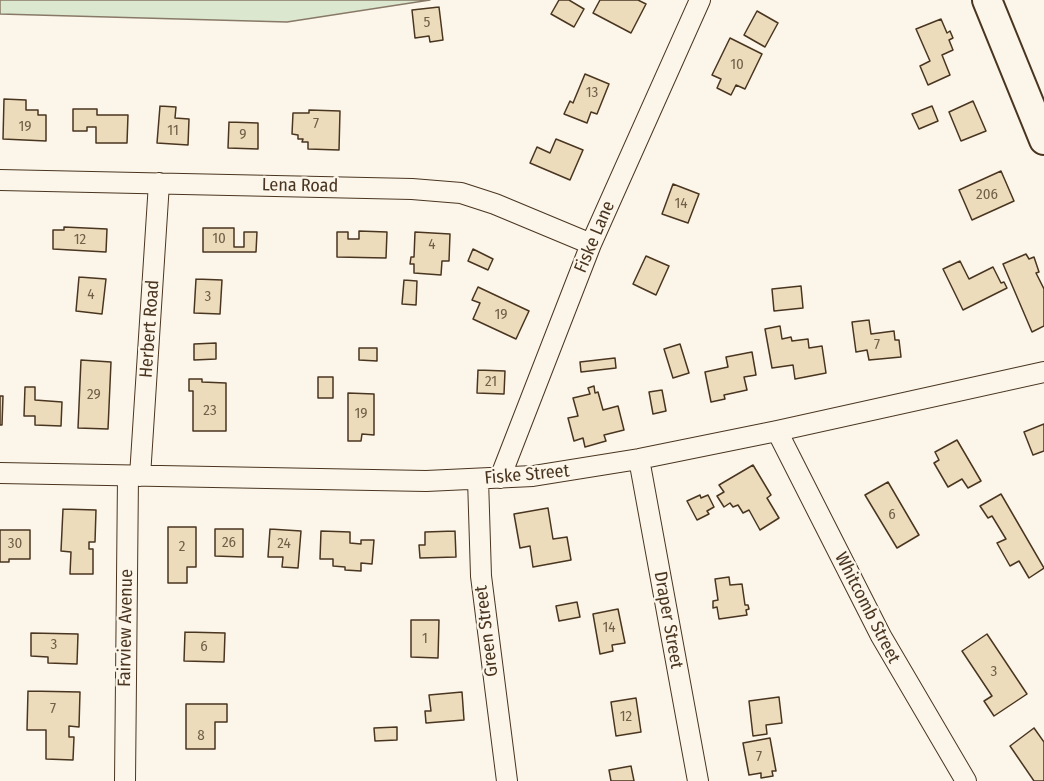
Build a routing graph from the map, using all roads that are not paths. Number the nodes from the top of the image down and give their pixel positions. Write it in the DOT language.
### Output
graph roads {
  1 [pos="700,0"];
  2 [pos="987,0"];
  3 [pos="1044,140"];
  4 [pos="0,180"];
  5 [pos="159,183"];
  6 [pos="591,244"];
  7 [pos="1044,372"];
  8 [pos="777,431"];
  9 [pos="639,459"];
  10 [pos="0,473"];
  11 [pos="134,476"];
  12 [pos="500,478"];
  13 [pos="478,479"];
  14 [pos="125,781"];
  15 [pos="507,781"];
  16 [pos="698,781"];
  17 [pos="966,781"];
  1 -- 6 [label="street, Fiske Lane"];
  2 -- 3 [label="street"];
  4 -- 5 [label="street, Lena Road"];
  5 -- 6 [label="street, Lena Road"];
  5 -- 11 [label="street, Herbert Road"];
  6 -- 12 [label="street, Fiske Lane"];
  7 -- 8 [label="street, Fiske Street"];
  8 -- 9 [label="street, Fiske Street"];
  8 -- 17 [label="street, Whitcomb Street"];
  9 -- 12 [label="street, Fiske Street"];
  9 -- 16 [label="street, Draper Street"];
  10 -- 11 [label="street, Fiske Street"];
  11 -- 13 [label="street, Fiske Street"];
  11 -- 14 [label="street, Fairview Avenue"];
  12 -- 13 [label="street, Fiske Street"];
  13 -- 15 [label="street, Green Street"];
}
